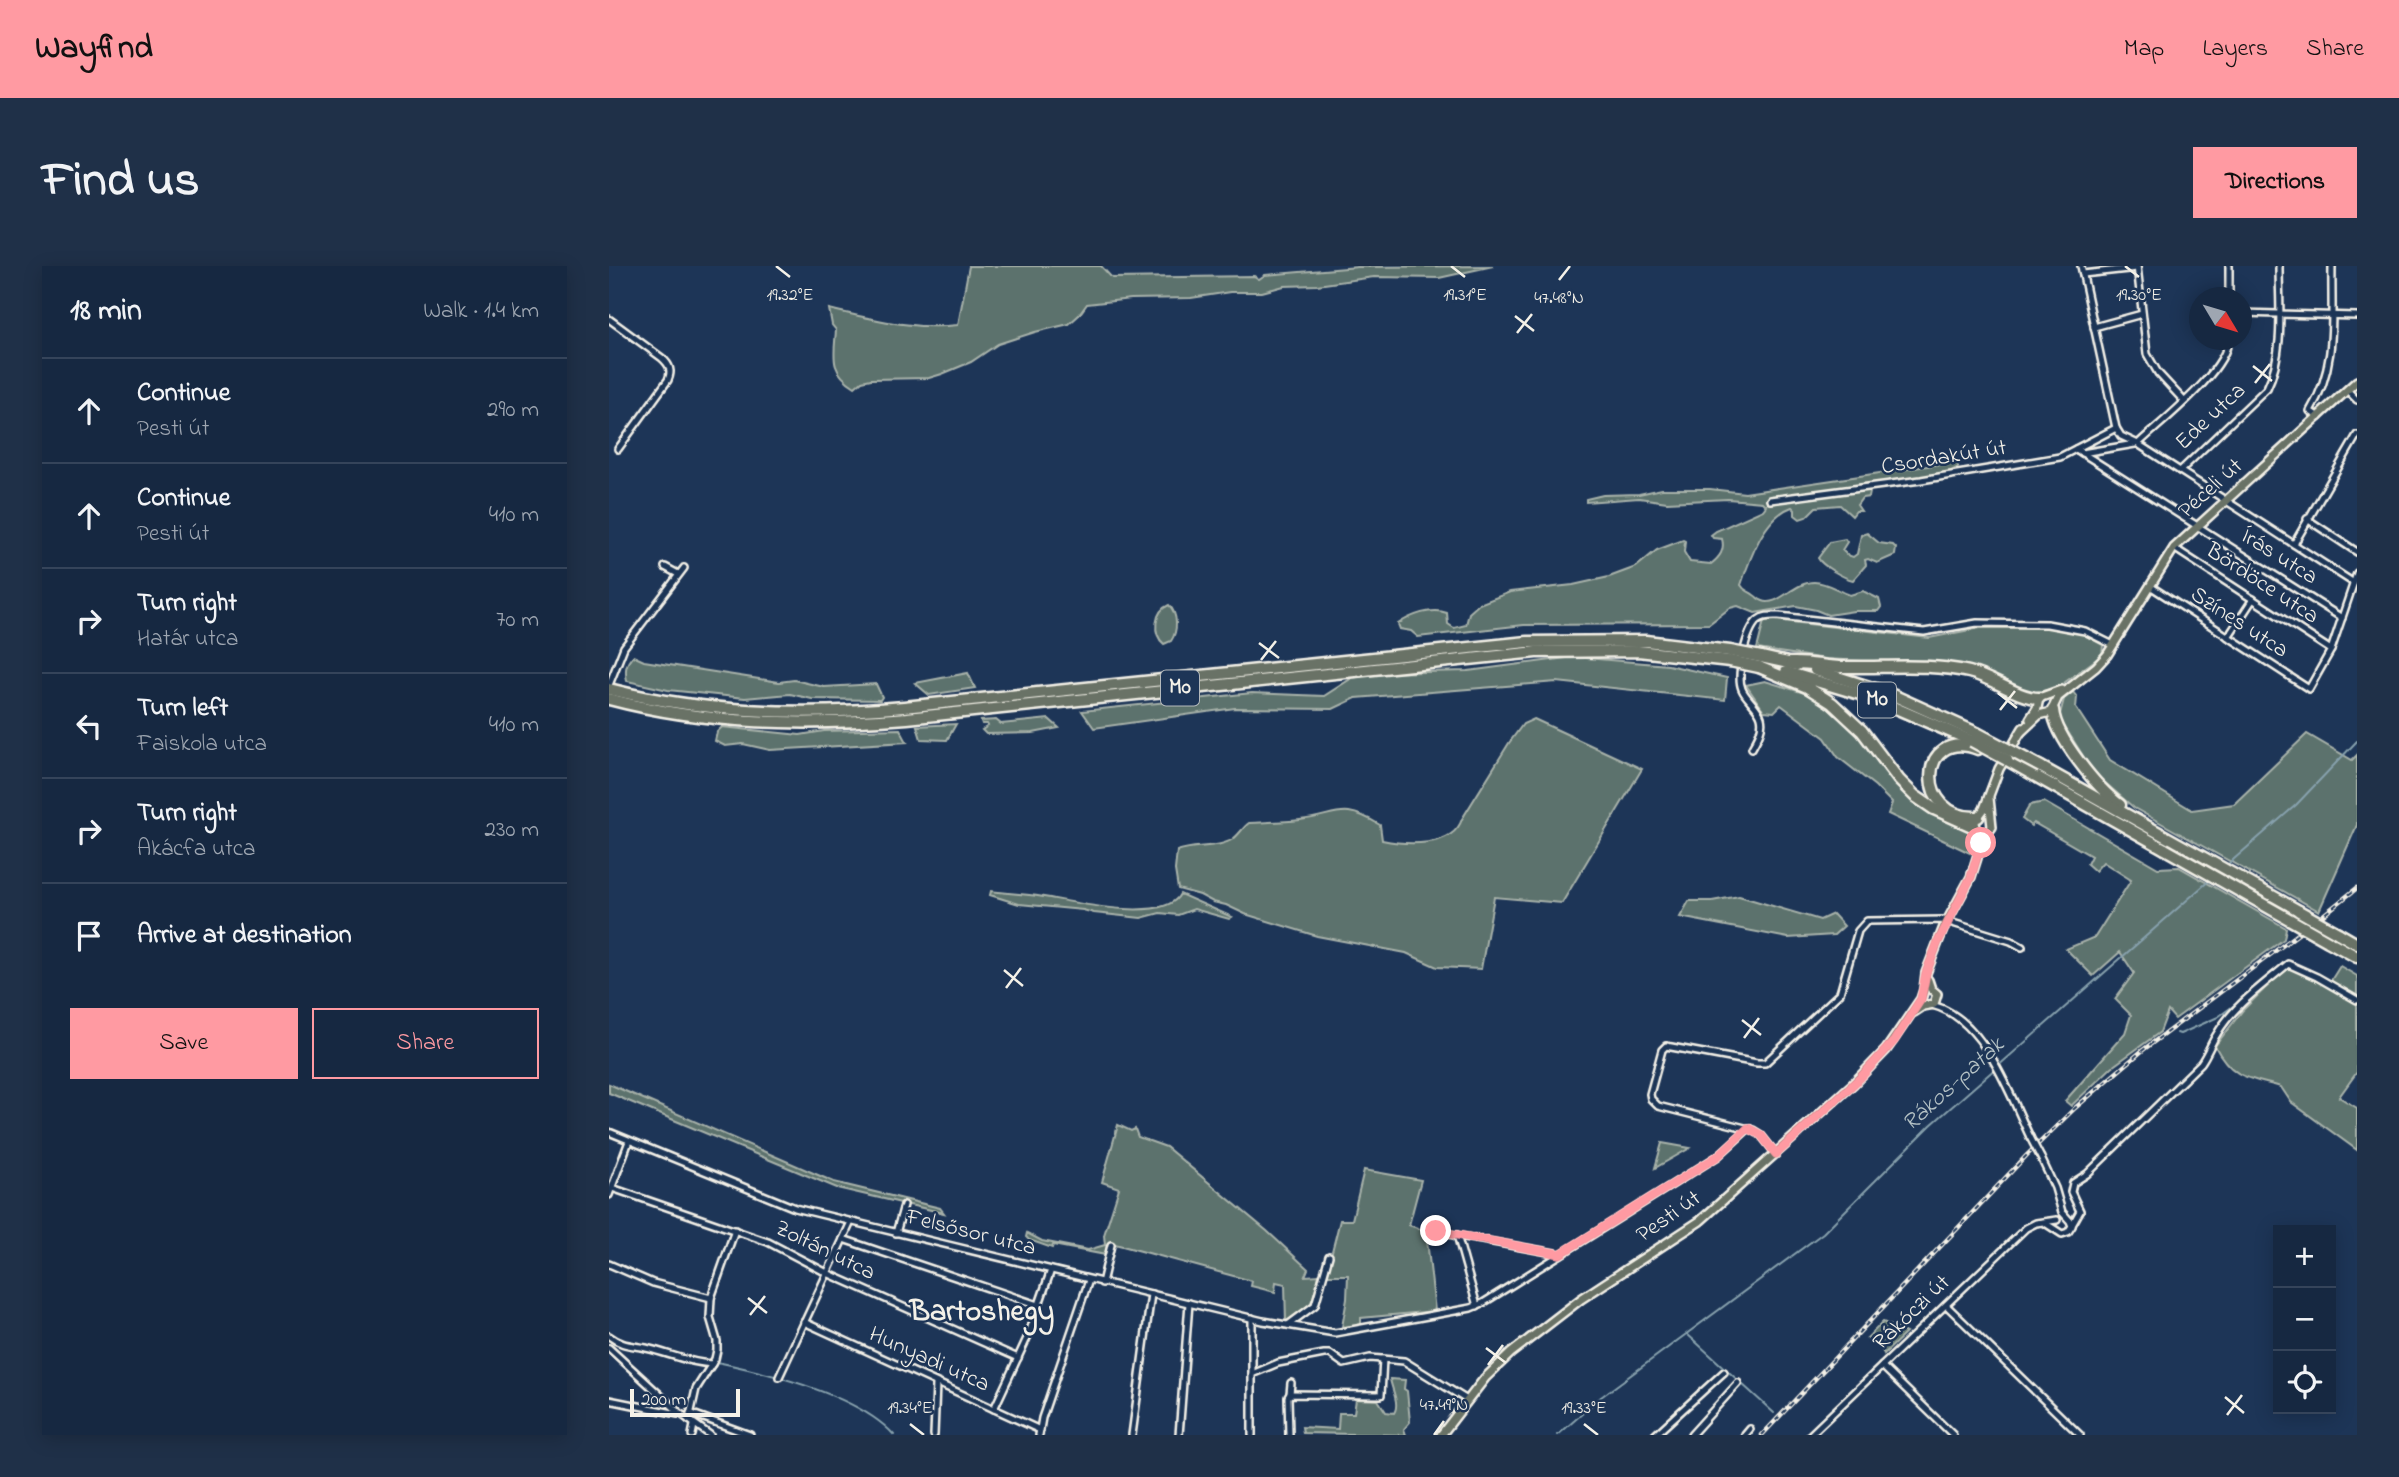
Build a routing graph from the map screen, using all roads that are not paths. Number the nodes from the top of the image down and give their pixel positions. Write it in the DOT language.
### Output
graph roads {
  1 [pos="2081,266"];
  2 [pos="2229,266"];
  3 [pos="2279,266"];
  4 [pos="2332,266"];
  5 [pos="2137,267"];
  6 [pos="2083,274"];
  7 [pos="2229,287"];
  8 [pos="2252,313"];
  9 [pos="2279,313"];
  10 [pos="2142,314"];
  11 [pos="2331,314"];
  12 [pos="2357,316"];
  13 [pos="609,319"];
  14 [pos="2094,327"];
  15 [pos="2227,350"];
  16 [pos="2357,381"];
  17 [pos="2347,390"];
  18 [pos="2357,400"];
  19 [pos="2184,401"];
  20 [pos="2319,417"];
  21 [pos="2116,428"];
  22 [pos="2357,435"];
  23 [pos="2138,444"];
  24 [pos="618,449"];
  25 [pos="2076,449"];
  26 [pos="2082,453"];
  27 [pos="2180,471"];
  28 [pos="1770,500"];
  29 [pos="2227,501"];
  30 [pos="2308,519"];
  31 [pos="2198,526"];
  32 [pos="2294,544"];
  33 [pos="2174,548"];
  34 [pos="2357,552"];
  35 [pos="666,567"];
  36 [pos="684,568"];
  37 [pos="2357,573"];
  38 [pos="678,574"];
  39 [pos="2354,583"];
  40 [pos="2150,586"];
  41 [pos="2253,599"];
  42 [pos="2342,618"];
  43 [pos="2228,637"];
  44 [pos="2113,645"];
  45 [pos="2331,650"];
  46 [pos="1760,662"];
  47 [pos="1791,663"];
  48 [pos="609,687"];
  49 [pos="616,698"];
  50 [pos="2046,705"];
  51 [pos="1975,737"];
  52 [pos="1752,748"];
  53 [pos="2007,760"];
  54 [pos="2039,771"];
  55 [pos="1989,798"];
  56 [pos="1990,818"];
  57 [pos="1977,823"];
  58 [pos="2149,826"];
  59 [pos="1987,833"];
  60 [pos="1977,857"];
  61 [pos="1947,921"];
  62 [pos="2357,944"];
  63 [pos="2022,947"];
  64 [pos="2357,957"];
  65 [pos="1928,989"];
  66 [pos="1937,997"];
  67 [pos="2357,999"];
  68 [pos="1926,1003"];
  69 [pos="1951,1014"];
  70 [pos="1748,1128"];
  71 [pos="609,1132"];
  72 [pos="629,1141"];
  73 [pos="1776,1154"];
  74 [pos="610,1191"];
  75 [pos="904,1205"];
  76 [pos="2060,1205"];
  77 [pos="2057,1219"];
  78 [pos="2069,1221"];
  79 [pos="851,1222"];
  80 [pos="2042,1222"];
  81 [pos="2055,1228"];
  82 [pos="735,1230"];
  83 [pos="1426,1230"];
  84 [pos="896,1233"];
  85 [pos="1457,1235"];
  86 [pos="843,1238"];
  87 [pos="1111,1245"];
  88 [pos="1560,1254"];
  89 [pos="1329,1256"];
  90 [pos="609,1264"];
  91 [pos="1051,1270"];
  92 [pos="827,1273"];
  93 [pos="1090,1280"];
  94 [pos="1102,1283"];
  95 [pos="1151,1294"];
  96 [pos="711,1298"];
  97 [pos="1189,1303"];
  98 [pos="1038,1305"];
  99 [pos="1945,1305"];
  100 [pos="1477,1306"];
  101 [pos="1252,1318"];
  102 [pos="804,1322"];
  103 [pos="1288,1325"];
  104 [pos="609,1336"];
  105 [pos="609,1348"];
  106 [pos="1018,1358"];
  107 [pos="1383,1359"];
  108 [pos="712,1364"];
  109 [pos="1882,1366"];
  110 [pos="1724,1372"];
  111 [pos="1252,1374"];
  112 [pos="779,1377"];
  113 [pos="1291,1383"];
  114 [pos="1738,1383"];
  115 [pos="936,1384"];
  116 [pos="1290,1394"];
  117 [pos="609,1400"];
  118 [pos="1467,1400"];
  119 [pos="995,1409"];
  120 [pos="681,1414"];
  121 [pos="691,1419"];
  122 [pos="1750,1429"];
  123 [pos="1664,1432"];
  124 [pos="1039,1433"];
  125 [pos="1812,1434"];
  126 [pos="692,1435"];
  127 [pos="709,1435"];
  128 [pos="750,1435"];
  129 [pos="934,1435"];
  130 [pos="1132,1435"];
  131 [pos="1179,1435"];
  132 [pos="1252,1435"];
  133 [pos="1289,1435"];
  134 [pos="1441,1435"];
  135 [pos="1655,1435"];
  136 [pos="1691,1435"];
  137 [pos="1745,1435"];
  138 [pos="1953,1435"];
  139 [pos="2080,1435"];
  1 -- 6 [label="street"];
  2 -- 7 [label="street"];
  3 -- 9 [label="street, Ede utca"];
  4 -- 11 [label="street"];
  5 -- 6 [label="street"];
  5 -- 10 [label="street"];
  6 -- 14 [label="street"];
  8 -- 9 [label="street"];
  9 -- 11 [label="street"];
  9 -- 27 [label="street, Ede utca"];
  10 -- 14 [label="street"];
  10 -- 19 [label="street"];
  11 -- 12 [label="street"];
  11 -- 20 [label="street"];
  13 -- 24 [label="street"];
  14 -- 21 [label="street"];
  15 -- 19 [label="street"];
  16 -- 17 [label="main road, Péceli út"];
  17 -- 18 [label="street"];
  17 -- 20 [label="main road, Péceli út"];
  19 -- 23 [label="street"];
  20 -- 29 [label="main road, Péceli út"];
  21 -- 23 [label="street"];
  21 -- 25 [label="street, Csordakút út"];
  22 -- 30 [label="street"];
  23 -- 26 [label="street"];
  23 -- 27 [label="street"];
  25 -- 26 [label="street, Írás utca"];
  25 -- 28 [label="street, Csordakút út"];
  26 -- 31 [label="street, Írás utca"];
  27 -- 29 [label="street"];
  29 -- 31 [label="main road, Péceli út"];
  29 -- 32 [label="street"];
  30 -- 32 [label="street"];
  30 -- 34 [label="street"];
  31 -- 33 [label="main road, Péceli út"];
  31 -- 42 [label="street, Írás utca"];
  32 -- 39 [label="street"];
  33 -- 40 [label="main road, Péceli út"];
  33 -- 41 [label="street, Bördöce utca"];
  35 -- 38 [label="street"];
  36 -- 38 [label="street"];
  37 -- 39 [label="street"];
  38 -- 48 [label="street"];
  39 -- 42 [label="street"];
  40 -- 43 [label="street, Színes utca"];
  40 -- 44 [label="main road, Péceli út"];
  41 -- 43 [label="street"];
  41 -- 45 [label="street, Bördöce utca"];
  42 -- 45 [label="street"];
  43 -- 45 [label="street, Színes utca"];
  44 -- 50 [label="main road, Péceli út"];
  44 -- 52 [label="street"];
  46 -- 47 [label="highway, M0"];
  46 -- 49 [label="highway, M0, bridge"];
  46 -- 51 [label="highway, M0"];
  46 -- 57 [label="highway"];
  47 -- 50 [label="highway"];
  47 -- 51 [label="highway, M0"];
  48 -- 49 [label="highway, M0"];
  50 -- 55 [label="main road, Péceli út"];
  50 -- 58 [label="highway"];
  51 -- 53 [label="highway, M0, bridge"];
  51 -- 54 [label="highway, M0, bridge"];
  53 -- 54 [label="highway, M0"];
  53 -- 57 [label="highway, bridge"];
  54 -- 58 [label="highway, M0"];
  54 -- 64 [label="highway, M0, bridge"];
  55 -- 56 [label="main road"];
  55 -- 57 [label="main road, Péceli út"];
  56 -- 57 [label="main road"];
  56 -- 59 [label="main road"];
  57 -- 59 [label="main road"];
  57 -- 60 [label="main road"];
  58 -- 62 [label="highway, M0, bridge"];
  59 -- 60 [label="main road"];
  60 -- 61 [label="main road"];
  61 -- 63 [label="street"];
  61 -- 65 [label="main road"];
  61 -- 70 [label="street"];
  65 -- 66 [label="main road"];
  65 -- 68 [label="main road"];
  66 -- 68 [label="main road, Pesti út"];
  66 -- 69 [label="street"];
  67 -- 78 [label="street"];
  68 -- 69 [label="street"];
  68 -- 73 [label="main road, Pesti út"];
  69 -- 76 [label="street, bridge"];
  70 -- 73 [label="street"];
  70 -- 88 [label="street"];
  71 -- 72 [label="street, Felsősor utca"];
  72 -- 74 [label="street"];
  72 -- 79 [label="street, Felsősor utca"];
  73 -- 118 [label="main road, Pesti út"];
  74 -- 82 [label="street, Zoltán utca"];
  75 -- 84 [label="street"];
  76 -- 77 [label="street"];
  76 -- 78 [label="street"];
  77 -- 78 [label="street"];
  77 -- 80 [label="street, Rákóczi út"];
  77 -- 81 [label="street"];
  78 -- 81 [label="street"];
  79 -- 84 [label="street, Felsősor utca"];
  79 -- 86 [label="street"];
  80 -- 81 [label="street"];
  80 -- 99 [label="street, Rákóczi út"];
  82 -- 92 [label="street, Zoltán utca"];
  82 -- 96 [label="street"];
  83 -- 85 [label="street"];
  84 -- 91 [label="street, Felsősor utca"];
  85 -- 88 [label="street"];
  85 -- 100 [label="street"];
  86 -- 92 [label="street"];
  86 -- 98 [label="street"];
  87 -- 94 [label="street"];
  88 -- 100 [label="street"];
  89 -- 103 [label="street"];
  90 -- 96 [label="street"];
  91 -- 93 [label="street, Felsősor utca"];
  91 -- 98 [label="street"];
  92 -- 102 [label="street"];
  92 -- 106 [label="street, Zoltán utca"];
  93 -- 94 [label="street, Felsősor utca"];
  93 -- 124 [label="street"];
  94 -- 95 [label="street, Felsősor utca"];
  95 -- 97 [label="street, Felsősor utca"];
  95 -- 130 [label="street"];
  96 -- 108 [label="street"];
  97 -- 101 [label="street, Felsősor utca"];
  97 -- 131 [label="street"];
  98 -- 106 [label="street"];
  99 -- 109 [label="street, Rákóczi út"];
  99 -- 139 [label="street"];
  100 -- 103 [label="street, Felsősor utca"];
  101 -- 103 [label="street, Felsősor utca"];
  101 -- 111 [label="street"];
  102 -- 112 [label="street"];
  102 -- 115 [label="street, Hunyadi utca"];
  104 -- 108 [label="street"];
  105 -- 120 [label="street"];
  106 -- 119 [label="street"];
  107 -- 111 [label="street"];
  107 -- 116 [label="street"];
  107 -- 118 [label="street"];
  108 -- 121 [label="street"];
  109 -- 125 [label="street, Rákóczi út"];
  109 -- 138 [label="street"];
  110 -- 123 [label="street"];
  111 -- 132 [label="street"];
  113 -- 116 [label="street"];
  114 -- 136 [label="street"];
  115 -- 119 [label="street, Hunyadi utca"];
  115 -- 129 [label="street"];
  116 -- 133 [label="street"];
  117 -- 120 [label="street"];
  118 -- 134 [label="main road, Pesti út"];
  119 -- 124 [label="street, Hunyadi utca"];
  120 -- 121 [label="street"];
  121 -- 126 [label="street"];
  121 -- 127 [label="street"];
  121 -- 128 [label="street"];
  122 -- 137 [label="street"];
  123 -- 135 [label="street"];
}
